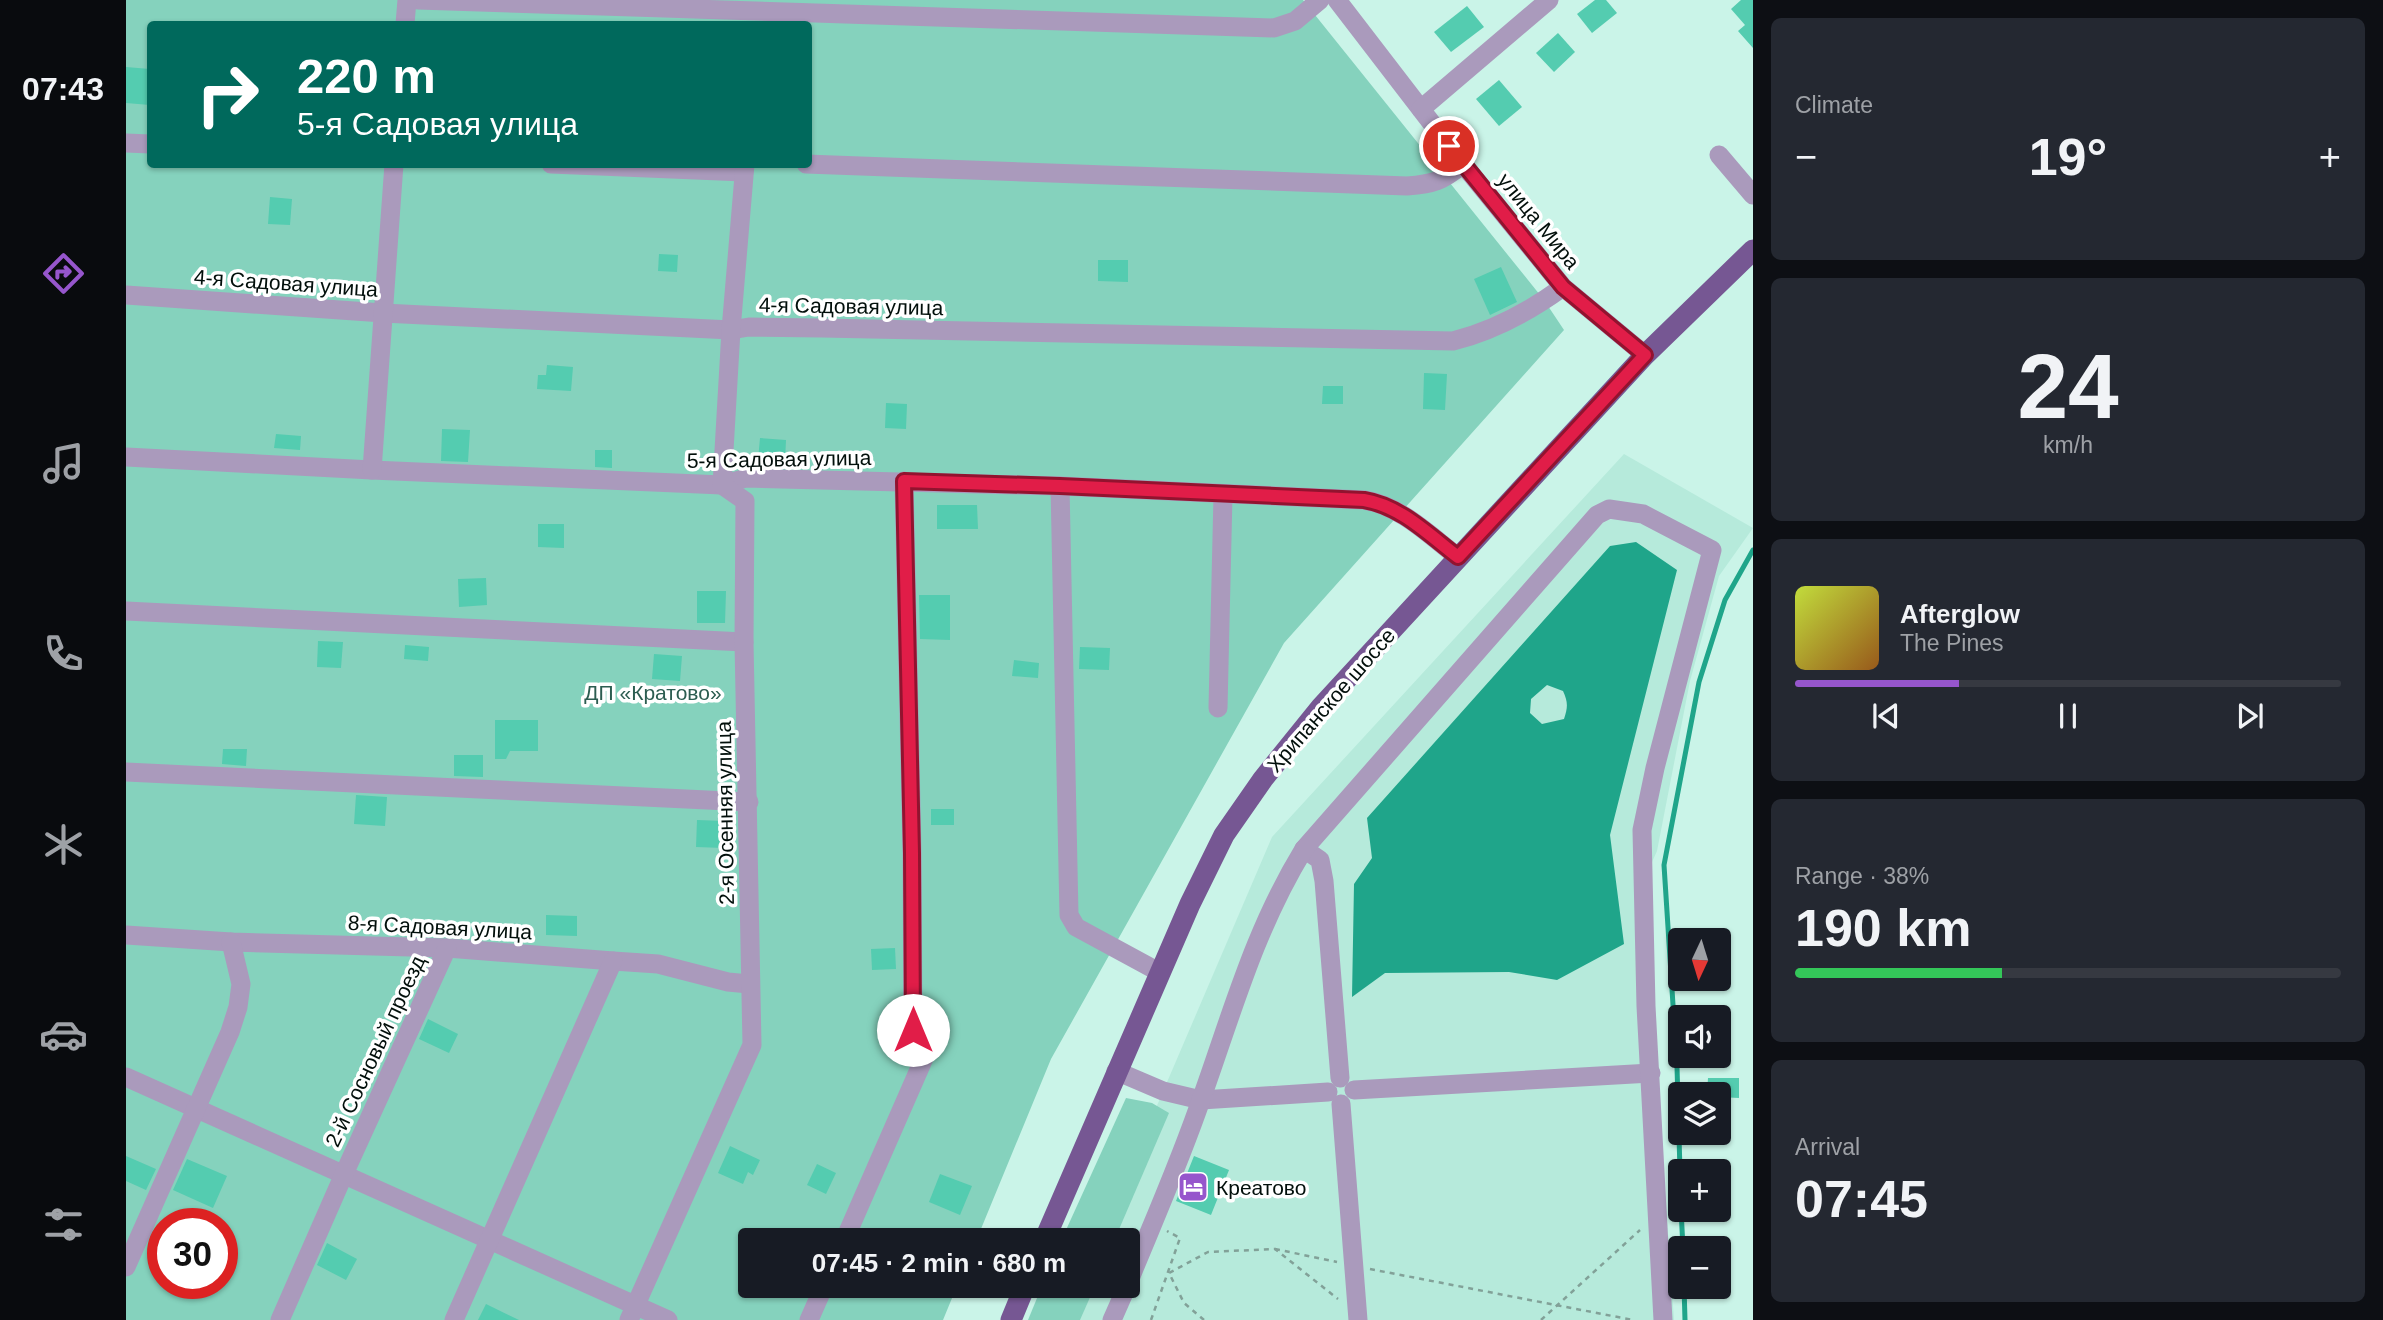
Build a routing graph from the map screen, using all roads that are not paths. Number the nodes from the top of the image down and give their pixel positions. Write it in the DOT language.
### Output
graph roads {
  1 [pos="407,0"];
  2 [pos="418,0"];
  3 [pos="1320,0"];
  4 [pos="1337,0"];
  5 [pos="1549,0"];
  6 [pos="756,11"];
  7 [pos="405,21"];
  8 [pos="1421,109"];
  9 [pos="126,143"];
  10 [pos="147,144"];
  11 [pos="1719,155"];
  12 [pos="812,164"];
  13 [pos="1463,164"];
  14 [pos="394,168"];
  15 [pos="745,168"];
  16 [pos="1753,194"];
  17 [pos="1753,250"];
  18 [pos="1563,287"];
  19 [pos="126,295"];
  20 [pos="383,313"];
  21 [pos="731,330"];
  22 [pos="1645,355"];
  23 [pos="126,457"];
  24 [pos="372,470"];
  25 [pos="904,481"];
  26 [pos="722,485"];
  27 [pos="1060,486"];
  28 [pos="1223,495"];
  29 [pos="1458,557"];
  30 [pos="126,611"];
  31 [pos="744,642"];
  32 [pos="1218,708"];
  33 [pos="126,772"];
  34 [pos="749,803"];
  35 [pos="1304,849"];
  36 [pos="126,934"];
  37 [pos="231,942"];
  38 [pos="447,948"];
  39 [pos="613,961"];
  40 [pos="1158,972"];
  41 [pos="749,984"];
  42 [pos="913,1030"];
  43 [pos="932,1040"];
  44 [pos="1116,1071"];
  45 [pos="1651,1073"];
  46 [pos="126,1077"];
  47 [pos="1341,1091"];
  48 [pos="1201,1100"];
  49 [pos="197,1107"];
  50 [pos="344,1174"];
  51 [pos="850,1228"];
  52 [pos="1050,1228"];
  53 [pos="488,1240"];
  54 [pos="1140,1255"];
  55 [pos="126,1267"];
  56 [pos="819,1298"];
  57 [pos="1020,1298"];
  58 [pos="1122,1298"];
  59 [pos="632,1313"];
  60 [pos="1358,1317"];
  61 [pos="280,1320"];
  62 [pos="454,1320"];
  63 [pos="668,1320"];
  64 [pos="809,1320"];
  65 [pos="1011,1320"];
  66 [pos="1112,1320"];
  67 [pos="1663,1320"];
  1 -- 7 [label="street"];
  2 -- 6 [label="street"];
  3 -- 6 [label="street"];
  4 -- 8 [label="street, улица Мира"];
  5 -- 8 [label="street"];
  8 -- 13 [label="street, улица Мира"];
  9 -- 10 [label="street"];
  11 -- 16 [label="street"];
  12 -- 13 [label="street"];
  13 -- 18 [label="street, улица Мира"];
  14 -- 20 [label="street"];
  15 -- 21 [label="street"];
  17 -- 22 [label="main road, Хрипанское шоссе"];
  18 -- 21 [label="street, 4-я Садовая улица"];
  18 -- 22 [label="street, улица Мира"];
  19 -- 20 [label="street, 4-я Садовая улица"];
  20 -- 21 [label="street, 4-я Садовая улица"];
  20 -- 24 [label="street"];
  21 -- 26 [label="street"];
  22 -- 29 [label="main road, Хрипанское шоссе"];
  23 -- 24 [label="street, 5-я Садовая улица"];
  24 -- 26 [label="street, 5-я Садовая улица"];
  25 -- 26 [label="street, 5-я Садовая улица"];
  25 -- 27 [label="street, 5-я Садовая улица"];
  25 -- 42 [label="street"];
  26 -- 31 [label="street, 2-я Осенняя улица"];
  27 -- 28 [label="street, 5-я Садовая улица"];
  27 -- 40 [label="street"];
  28 -- 29 [label="street, 5-я Садовая улица"];
  28 -- 32 [label="street"];
  29 -- 40 [label="main road, Хрипанское шоссе"];
  30 -- 31 [label="street"];
  31 -- 34 [label="street, 2-я Осенняя улица"];
  33 -- 34 [label="street"];
  34 -- 41 [label="street, 2-я Осенняя улица"];
  35 -- 45 [label="street"];
  35 -- 47 [label="street"];
  35 -- 48 [label="street"];
  36 -- 37 [label="street, 8-я Садовая улица"];
  37 -- 38 [label="street, 8-я Садовая улица"];
  37 -- 49 [label="street"];
  38 -- 39 [label="street, 8-я Садовая улица"];
  38 -- 50 [label="street, 2-й Сосновый проезд"];
  39 -- 41 [label="street, 8-я Садовая улица"];
  39 -- 53 [label="street"];
  40 -- 44 [label="main road, Хрипанское шоссе"];
  41 -- 59 [label="street, 2-я Осенняя улица"];
  43 -- 51 [label="street"];
  44 -- 48 [label="street"];
  44 -- 52 [label="main road, Хрипанское шоссе"];
  45 -- 47 [label="street"];
  45 -- 67 [label="street"];
  46 -- 49 [label="street"];
  47 -- 48 [label="street"];
  47 -- 60 [label="street"];
  48 -- 54 [label="street"];
  49 -- 50 [label="street"];
  49 -- 55 [label="street"];
  50 -- 53 [label="street"];
  50 -- 61 [label="street, 2-й Сосновый проезд"];
  53 -- 59 [label="street"];
  53 -- 62 [label="street"];
  56 -- 64 [label="street"];
  57 -- 65 [label="main road"];
  58 -- 66 [label="street"];
  59 -- 63 [label="street"];
}
